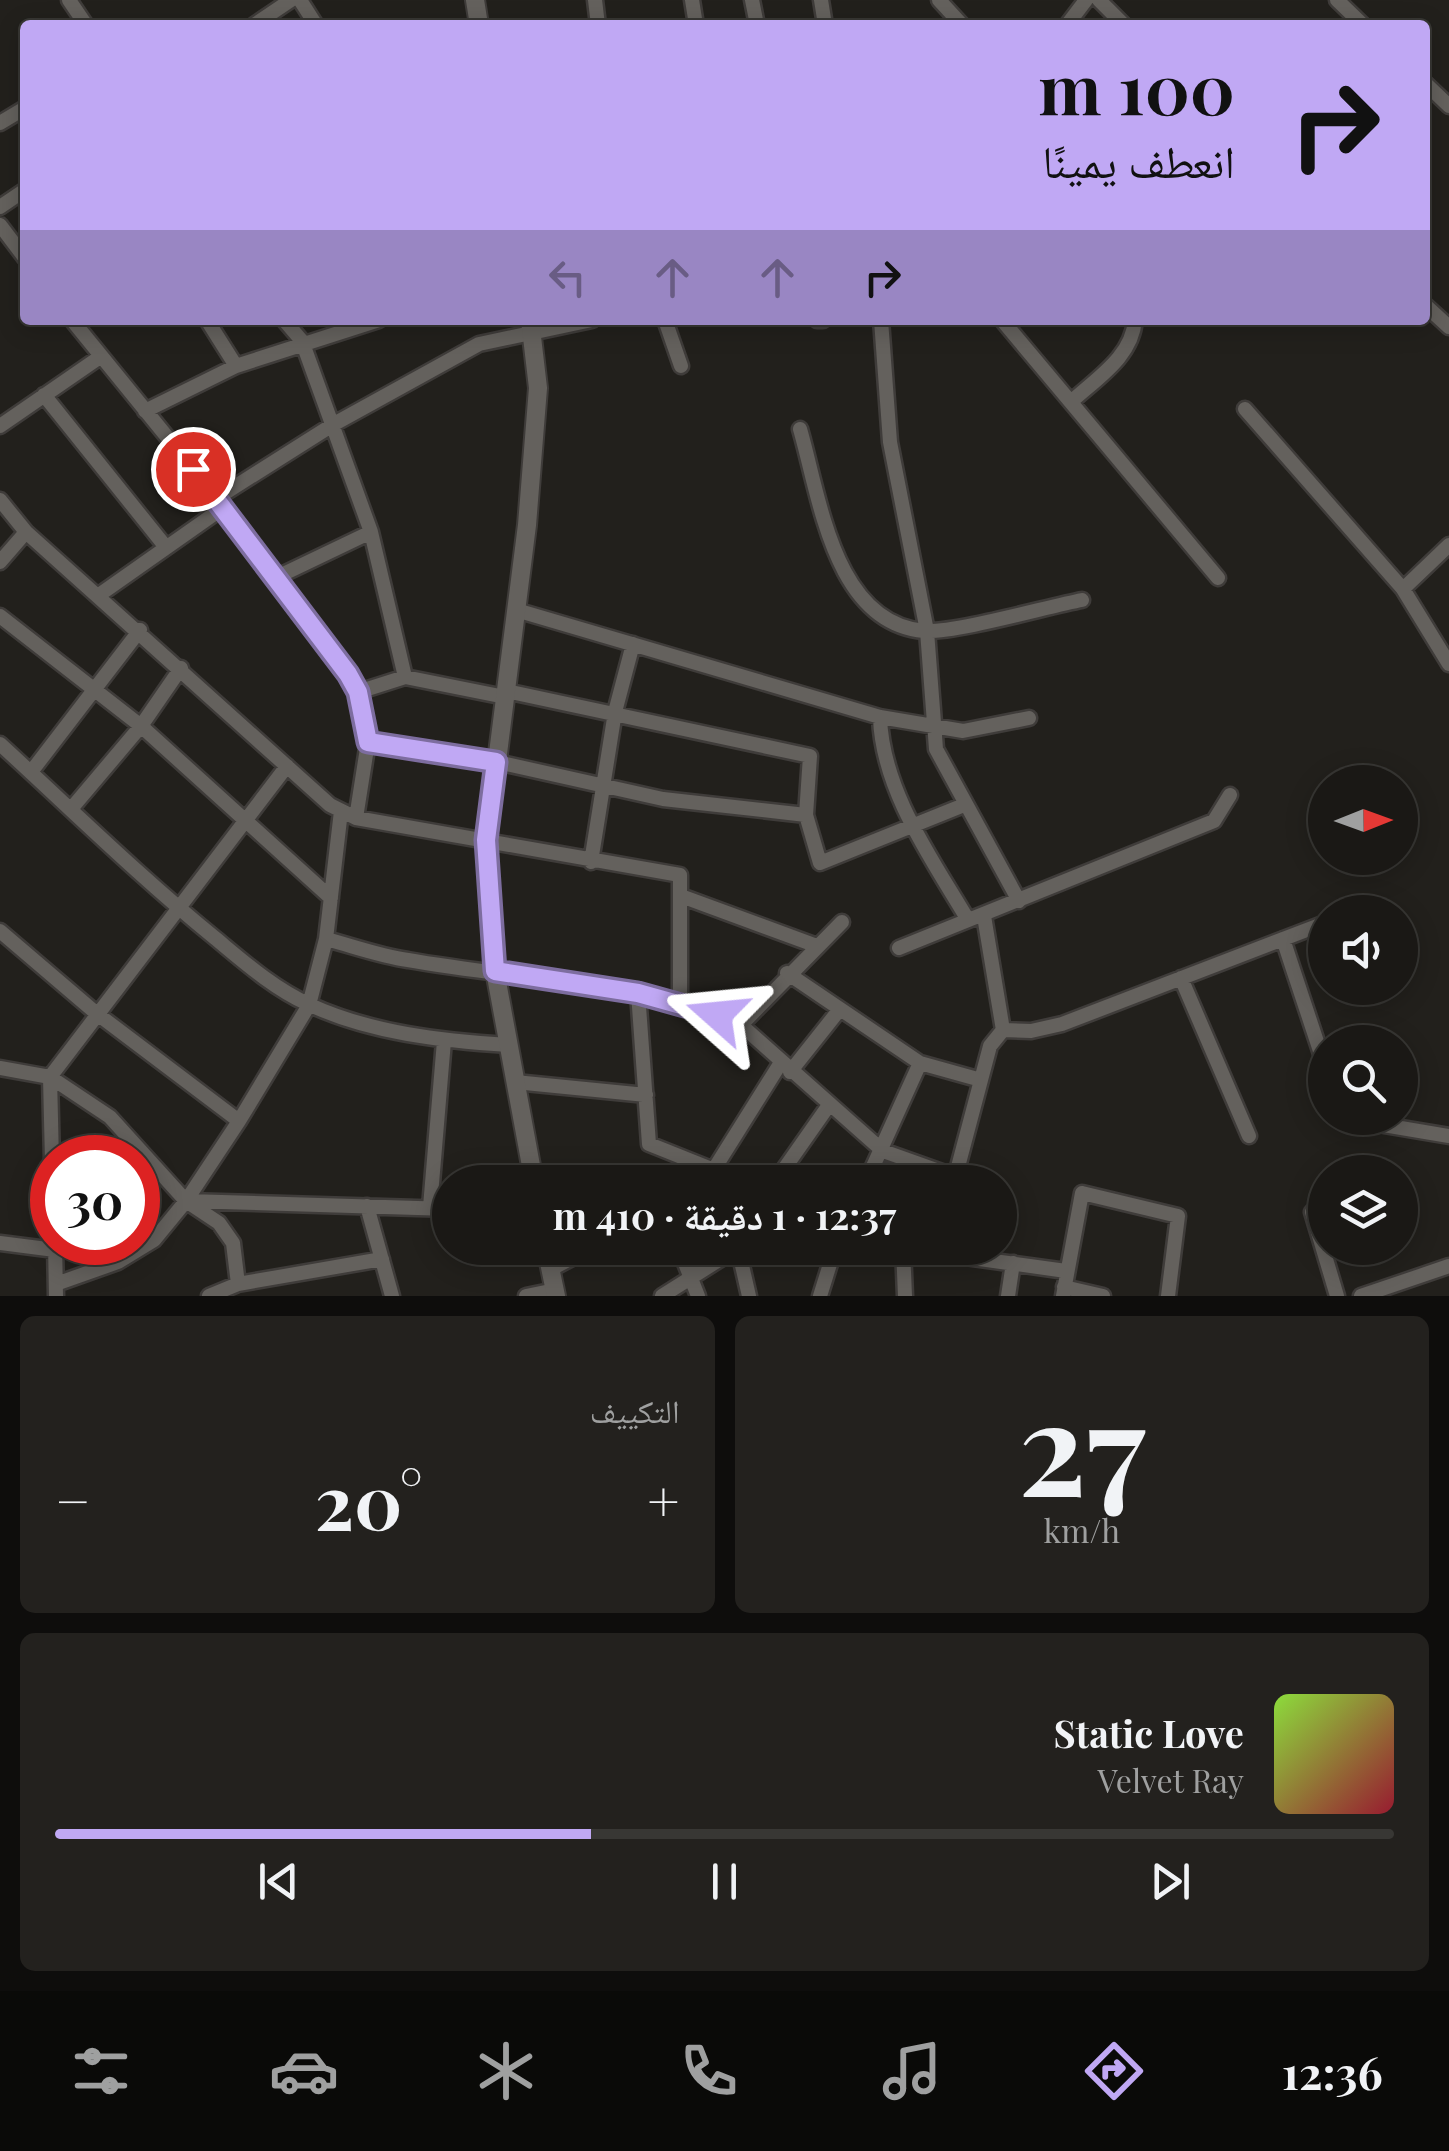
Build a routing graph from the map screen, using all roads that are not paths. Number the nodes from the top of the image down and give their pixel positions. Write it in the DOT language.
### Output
graph roads {
  1 [pos="939,0"];
  2 [pos="1086,0"];
  3 [pos="1099,0"];
  4 [pos="1337,0"];
  5 [pos="303,2"];
  6 [pos="265,20"];
  7 [pos="955,20"];
  8 [pos="1071,20"];
  9 [pos="1119,20"];
  10 [pos="1359,20"];
  11 [pos="1430,88"];
  12 [pos="1449,106"];
  13 [pos="3,234"];
  14 [pos="20,253"];
  15 [pos="1430,310"];
  16 [pos="76,325"];
  17 [pos="209,325"];
  18 [pos="288,325"];
  19 [pos="361,325"];
  20 [pos="667,325"];
  21 [pos="881,325"];
  22 [pos="1006,325"];
  23 [pos="1135,325"];
  24 [pos="1449,327"];
  25 [pos="531,328"];
  26 [pos="302,341"];
  27 [pos="100,356"];
  28 [pos="236,366"];
  29 [pos="681,366"];
  30 [pos="44,395"];
  31 [pos="1070,402"];
  32 [pos="1245,409"];
  33 [pos="145,411"];
  34 [pos="334,424"];
  35 [pos="0,426"];
  36 [pos="800,429"];
  37 [pos="0,500"];
  38 [pos="221,502"];
  39 [pos="26,532"];
  40 [pos="371,532"];
  41 [pos="1449,545"];
  42 [pos="166,546"];
  43 [pos="0,562"];
  44 [pos="277,577"];
  45 [pos="1218,578"];
  46 [pos="1404,589"];
  47 [pos="98,595"];
  48 [pos="1082,600"];
  49 [pos="516,610"];
  50 [pos="0,616"];
  51 [pos="140,630"];
  52 [pos="927,631"];
  53 [pos="633,644"];
  54 [pos="1449,664"];
  55 [pos="180,668"];
  56 [pos="405,678"];
  57 [pos="93,686"];
  58 [pos="358,692"];
  59 [pos="506,694"];
  60 [pos="615,712"];
  61 [pos="880,717"];
  62 [pos="1029,718"];
  63 [pos="141,726"];
  64 [pos="936,727"];
  65 [pos="368,742"];
  66 [pos="0,744"];
  67 [pos="496,762"];
  68 [pos="288,766"];
  69 [pos="30,772"];
  70 [pos="603,786"];
  71 [pos="1230,795"];
  72 [pos="964,805"];
  73 [pos="71,809"];
  74 [pos="348,814"];
  75 [pos="806,815"];
  76 [pos="243,824"];
  77 [pos="913,827"];
  78 [pos="486,840"];
  79 [pos="591,862"];
  80 [pos="681,896"];
  81 [pos="331,898"];
  82 [pos="1019,901"];
  83 [pos="178,908"];
  84 [pos="984,916"];
  85 [pos="968,920"];
  86 [pos="842,922"];
  87 [pos="1308,929"];
  88 [pos="0,931"];
  89 [pos="326,939"];
  90 [pos="1283,939"];
  91 [pos="817,946"];
  92 [pos="898,948"];
  93 [pos="495,971"];
  94 [pos="787,974"];
  95 [pos="1181,978"];
  96 [pos="638,993"];
  97 [pos="680,1002"];
  98 [pos="309,1005"];
  99 [pos="840,1009"];
  100 [pos="96,1013"];
  101 [pos="741,1025"];
  102 [pos="1311,1025"];
  103 [pos="1003,1030"];
  104 [pos="444,1041"];
  105 [pos="509,1046"];
  106 [pos="920,1063"];
  107 [pos="0,1068"];
  108 [pos="785,1068"];
  109 [pos="50,1078"];
  110 [pos="981,1080"];
  111 [pos="515,1082"];
  112 [pos="646,1095"];
  113 [pos="829,1105"];
  114 [pos="239,1122"];
  115 [pos="1418,1131"];
  116 [pos="51,1135"];
  117 [pos="1249,1136"];
  118 [pos="1449,1136"];
  119 [pos="883,1151"];
  120 [pos="531,1165"];
  121 [pos="689,1165"];
  122 [pos="718,1165"];
  123 [pos="787,1165"];
  124 [pos="875,1165"];
  125 [pos="918,1165"];
  126 [pos="959,1165"];
  127 [pos="186,1201"];
  128 [pos="368,1206"];
  129 [pos="430,1207"];
  130 [pos="0,1243"];
  131 [pos="30,1245"];
  132 [pos="382,1258"];
  133 [pos="1017,1264"];
  134 [pos="55,1265"];
  135 [pos="550,1265"];
  136 [pos="559,1265"];
  137 [pos="688,1265"];
  138 [pos="708,1265"];
  139 [pos="742,1265"];
  140 [pos="829,1265"];
  141 [pos="903,1265"];
  142 [pos="1013,1265"];
  143 [pos="1328,1265"];
  144 [pos="1449,1266"];
  145 [pos="551,1269"];
  146 [pos="1066,1271"];
  147 [pos="692,1274"];
  148 [pos="238,1284"];
  149 [pos="56,1290"];
  150 [pos="1064,1292"];
  151 [pos="556,1293"];
  152 [pos="209,1296"];
  153 [pos="392,1296"];
  154 [pos="526,1296"];
  155 [pos="662,1296"];
  156 [pos="698,1296"];
  157 [pos="749,1296"];
  158 [pos="820,1296"];
  159 [pos="905,1296"];
  160 [pos="1008,1296"];
  161 [pos="1103,1296"];
  162 [pos="1168,1296"];
  163 [pos="1337,1296"];
  164 [pos="1360,1296"];
  1 -- 7 [label="street"];
  2 -- 8 [label="street"];
  3 -- 9 [label="street"];
  4 -- 10 [label="street"];
  5 -- 6 [label="street"];
  11 -- 12 [label="street"];
  13 -- 14 [label="street"];
  15 -- 24 [label="street"];
  16 -- 27 [label="street"];
  17 -- 28 [label="street"];
  18 -- 26 [label="street"];
  19 -- 26 [label="street"];
  20 -- 29 [label="street"];
  21 -- 52 [label="street"];
  22 -- 31 [label="street"];
  23 -- 31 [label="street"];
  25 -- 34 [label="street"];
  25 -- 49 [label="street"];
  26 -- 28 [label="street"];
  26 -- 34 [label="street"];
  27 -- 30 [label="street"];
  27 -- 33 [label="street"];
  28 -- 33 [label="street"];
  30 -- 35 [label="street"];
  30 -- 42 [label="street"];
  31 -- 45 [label="street"];
  32 -- 46 [label="street"];
  33 -- 38 [label="street"];
  34 -- 38 [label="street"];
  34 -- 40 [label="street"];
  36 -- 52 [label="street"];
  37 -- 39 [label="street"];
  38 -- 42 [label="street"];
  38 -- 44 [label="street"];
  39 -- 43 [label="street"];
  39 -- 47 [label="street"];
  40 -- 44 [label="street"];
  40 -- 56 [label="street"];
  41 -- 46 [label="street"];
  42 -- 47 [label="street"];
  44 -- 58 [label="street"];
  46 -- 54 [label="street"];
  47 -- 51 [label="street"];
  48 -- 52 [label="street"];
  49 -- 53 [label="street"];
  49 -- 59 [label="street"];
  50 -- 57 [label="street"];
  51 -- 55 [label="street"];
  51 -- 57 [label="street"];
  52 -- 64 [label="street"];
  53 -- 60 [label="street"];
  53 -- 61 [label="street"];
  55 -- 63 [label="street"];
  55 -- 68 [label="street"];
  56 -- 58 [label="street"];
  56 -- 59 [label="street"];
  57 -- 63 [label="street"];
  57 -- 69 [label="street"];
  58 -- 65 [label="street"];
  59 -- 60 [label="street"];
  59 -- 67 [label="street"];
  60 -- 70 [label="street"];
  60 -- 75 [label="street"];
  61 -- 64 [label="street"];
  61 -- 77 [label="street"];
  62 -- 64 [label="street"];
  63 -- 73 [label="street"];
  63 -- 76 [label="street"];
  64 -- 72 [label="street"];
  65 -- 67 [label="street"];
  65 -- 74 [label="street"];
  66 -- 69 [label="street"];
  67 -- 70 [label="street"];
  67 -- 78 [label="street"];
  68 -- 74 [label="street"];
  68 -- 76 [label="street"];
  69 -- 73 [label="street"];
  70 -- 75 [label="street"];
  70 -- 79 [label="street"];
  71 -- 82 [label="street"];
  72 -- 77 [label="street"];
  72 -- 82 [label="street"];
  73 -- 83 [label="street"];
  74 -- 78 [label="street"];
  74 -- 81 [label="street"];
  75 -- 77 [label="street"];
  76 -- 81 [label="street"];
  76 -- 83 [label="street"];
  77 -- 85 [label="street"];
  78 -- 79 [label="street"];
  78 -- 93 [label="street"];
  79 -- 80 [label="street"];
  80 -- 91 [label="street"];
  80 -- 97 [label="street"];
  81 -- 89 [label="street"];
  82 -- 84 [label="street"];
  83 -- 98 [label="street"];
  83 -- 100 [label="street"];
  84 -- 85 [label="street"];
  84 -- 103 [label="street"];
  85 -- 92 [label="street"];
  86 -- 91 [label="street"];
  87 -- 90 [label="street"];
  88 -- 100 [label="street"];
  89 -- 93 [label="street"];
  89 -- 98 [label="street"];
  90 -- 95 [label="street"];
  90 -- 102 [label="street"];
  91 -- 94 [label="street"];
  93 -- 96 [label="street"];
  93 -- 105 [label="street"];
  94 -- 99 [label="street"];
  94 -- 101 [label="street"];
  95 -- 103 [label="street"];
  95 -- 117 [label="street"];
  96 -- 97 [label="street"];
  96 -- 112 [label="street"];
  97 -- 101 [label="street"];
  98 -- 104 [label="street"];
  98 -- 114 [label="street"];
  99 -- 106 [label="street"];
  99 -- 108 [label="street"];
  100 -- 109 [label="street"];
  100 -- 114 [label="street"];
  101 -- 108 [label="street"];
  103 -- 110 [label="street"];
  104 -- 105 [label="street"];
  104 -- 129 [label="street"];
  105 -- 111 [label="street"];
  106 -- 110 [label="street"];
  106 -- 119 [label="street"];
  107 -- 109 [label="street"];
  108 -- 113 [label="street"];
  108 -- 122 [label="street"];
  109 -- 116 [label="street"];
  109 -- 127 [label="street"];
  110 -- 126 [label="street"];
  111 -- 112 [label="street"];
  111 -- 120 [label="street"];
  112 -- 121 [label="street"];
  113 -- 119 [label="street"];
  113 -- 123 [label="street"];
  114 -- 127 [label="street"];
  115 -- 118 [label="street"];
  119 -- 124 [label="street"];
  119 -- 125 [label="street"];
  127 -- 128 [label="street"];
  127 -- 148 [label="street"];
  127 -- 149 [label="street"];
  128 -- 129 [label="street"];
  128 -- 132 [label="street"];
  130 -- 131 [label="street"];
  132 -- 148 [label="street"];
  132 -- 153 [label="street"];
  133 -- 146 [label="street"];
  134 -- 149 [label="street"];
  135 -- 145 [label="street"];
  136 -- 145 [label="street"];
  137 -- 147 [label="street"];
  138 -- 147 [label="street"];
  139 -- 157 [label="street"];
  140 -- 158 [label="street"];
  141 -- 159 [label="street"];
  142 -- 160 [label="street"];
  143 -- 163 [label="street"];
  144 -- 164 [label="street"];
  145 -- 151 [label="street"];
  146 -- 150 [label="street"];
  146 -- 162 [label="street"];
  147 -- 155 [label="street"];
  147 -- 156 [label="street"];
  148 -- 152 [label="street"];
  150 -- 161 [label="street"];
  151 -- 154 [label="street"];
}
